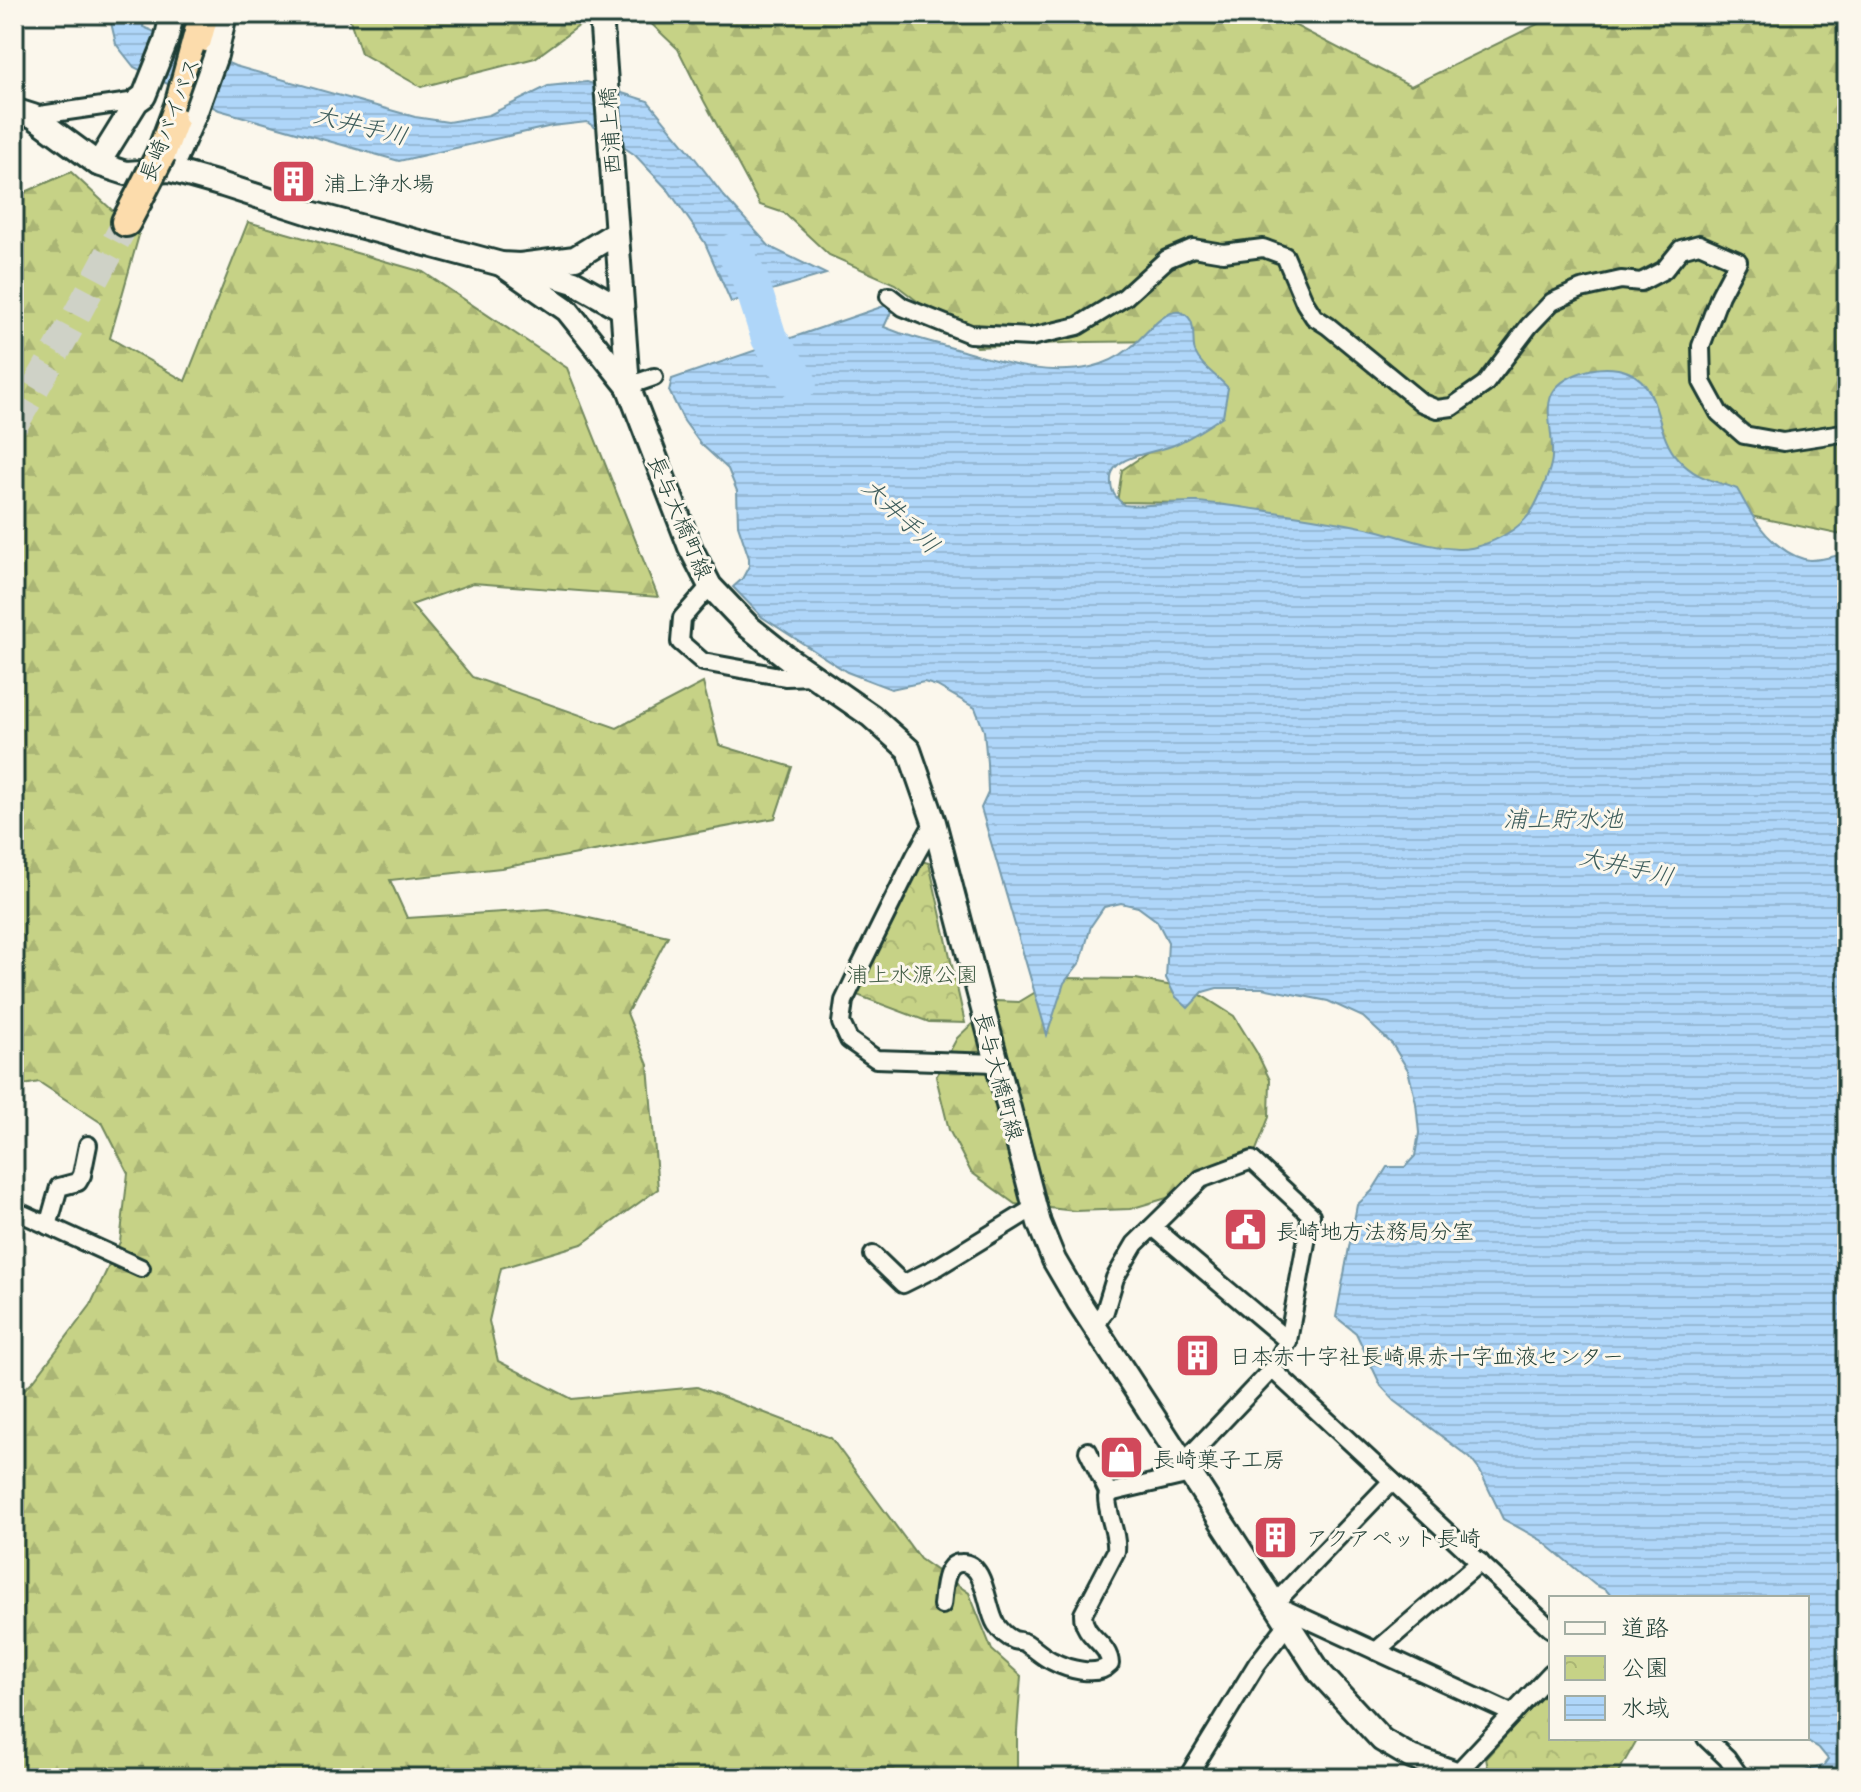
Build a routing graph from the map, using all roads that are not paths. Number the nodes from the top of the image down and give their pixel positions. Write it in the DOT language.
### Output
graph roads {
  1 [pos="172,14"];
  2 [pos="191,14"];
  3 [pos="204,14"];
  4 [pos="225,14"];
  5 [pos="602,22"];
  6 [pos="190,48"];
  7 [pos="164,103"];
  8 [pos="24,113"];
  9 [pos="160,158"];
  10 [pos="98,164"];
  11 [pos="127,209"];
  12 [pos="616,233"];
  13 [pos="511,265"];
  14 [pos="889,296"];
  15 [pos="622,309"];
  16 [pos="654,377"];
  17 [pos="628,386"];
  18 [pos="1847,431"];
  19 [pos="710,586"];
  20 [pos="814,676"];
  21 [pos="934,822"];
  22 [pos="996,1063"];
  23 [pos="88,1145"];
  24 [pos="1035,1207"];
  25 [pos="14,1210"];
  26 [pos="48,1226"];
  27 [pos="1153,1227"];
  28 [pos="873,1255"];
  29 [pos="141,1268"];
  30 [pos="1094,1325"];
  31 [pos="1288,1341"];
  32 [pos="1272,1369"];
  33 [pos="1088,1451"];
  34 [pos="1186,1468"];
  35 [pos="1392,1481"];
  36 [pos="1109,1494"];
  37 [pos="1480,1562"];
  38 [pos="1274,1604"];
  39 [pos="942,1605"];
  40 [pos="1287,1625"];
  41 [pos="1549,1627"];
  42 [pos="1376,1651"];
  43 [pos="1549,1675"];
  44 [pos="1513,1714"];
  45 [pos="1708,1740"];
  46 [pos="1462,1776"];
  47 [pos="1187,1778"];
  48 [pos="1741,1778"];
  1 -- 6 [label="main road"];
  2 -- 6 [label="highway, 長崎バイパス"];
  3 -- 6 [label="highway, 長崎バイパス"];
  4 -- 6 [label="main road"];
  5 -- 12 [label="main road, 西浦上橋"];
  6 -- 7 [label="highway, 長崎バイパス"];
  7 -- 8 [label="street"];
  7 -- 9 [label="highway, 長崎バイパス"];
  7 -- 10 [label="main road"];
  8 -- 10 [label="main road"];
  9 -- 10 [label="main road"];
  9 -- 11 [label="highway, 長崎バイパス, bridge"];
  9 -- 13 [label="main road"];
  12 -- 13 [label="main road"];
  12 -- 15 [label="main road, 長与大橋町線"];
  13 -- 15 [label="main road"];
  13 -- 17 [label="main road"];
  14 -- 18 [label="street"];
  15 -- 17 [label="main road, 長与大橋町線"];
  16 -- 17 [label="street"];
  17 -- 19 [label="main road, 長与大橋町線"];
  19 -- 20 [label="main road, 長与大橋町線"];
  19 -- 20 [label="street"];
  20 -- 21 [label="main road, 長与大橋町線"];
  21 -- 22 [label="main road, 長与大橋町線"];
  21 -- 22 [label="street"];
  22 -- 24 [label="main road, 長与大橋町線"];
  23 -- 26 [label="street"];
  24 -- 28 [label="street"];
  24 -- 30 [label="main road, 長与大橋町線"];
  25 -- 26 [label="street"];
  26 -- 29 [label="street"];
  27 -- 30 [label="street"];
  27 -- 31 [label="street"];
  27 -- 31 [label="street"];
  30 -- 34 [label="main road, 長与大橋町線"];
  31 -- 32 [label="street"];
  32 -- 34 [label="street"];
  32 -- 35 [label="street"];
  33 -- 36 [label="street"];
  34 -- 36 [label="street"];
  34 -- 38 [label="main road, 長与大橋町線"];
  35 -- 37 [label="street"];
  35 -- 38 [label="street"];
  36 -- 39 [label="street"];
  37 -- 41 [label="street"];
  37 -- 42 [label="street"];
  38 -- 40 [label="main road, 長与大橋町線"];
  38 -- 42 [label="street"];
  40 -- 46 [label="main road, 長与大橋町線"];
  40 -- 47 [label="street"];
  42 -- 44 [label="street"];
  43 -- 44 [label="street"];
  44 -- 46 [label="street"];
  45 -- 48 [label="street"];
}
